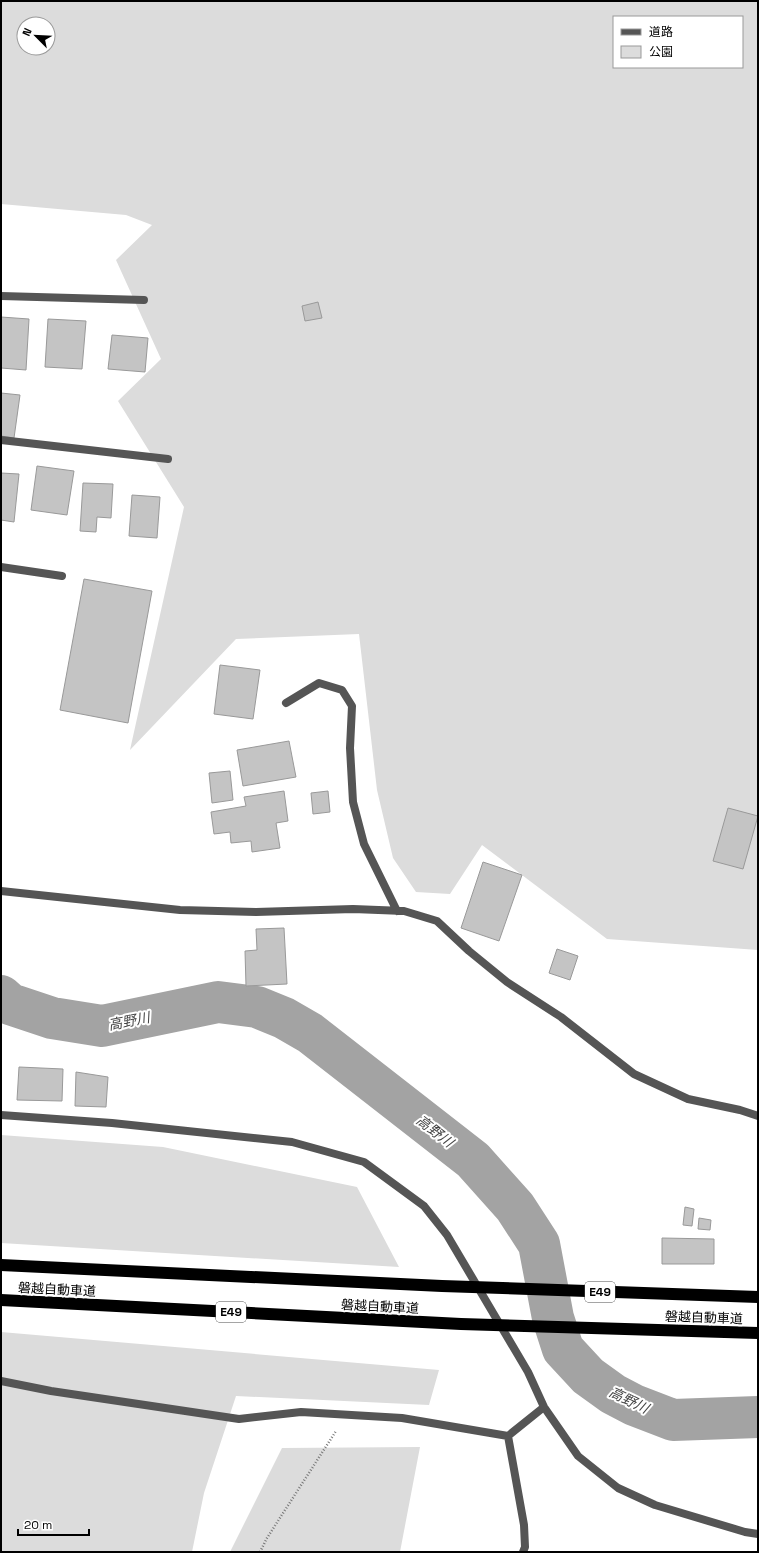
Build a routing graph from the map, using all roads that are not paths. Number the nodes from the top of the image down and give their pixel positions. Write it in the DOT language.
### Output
graph roads {
  1 [pos="1,296"];
  2 [pos="144,300"];
  3 [pos="1,440"];
  4 [pos="168,459"];
  5 [pos="1,567"];
  6 [pos="62,576"];
  7 [pos="286,703"];
  8 [pos="1,891"];
  9 [pos="397,910"];
  10 [pos="1,1115"];
  11 [pos="758,1116"];
  12 [pos="1,1265"];
  13 [pos="758,1297"];
  14 [pos="1,1300"];
  15 [pos="758,1333"];
  16 [pos="1,1381"];
  17 [pos="544,1407"];
  18 [pos="508,1436"];
  19 [pos="758,1534"];
  20 [pos="523,1552"];
  1 -- 2 [label="street"];
  3 -- 4 [label="street"];
  5 -- 6 [label="street"];
  7 -- 9 [label="street"];
  8 -- 9 [label="street"];
  9 -- 11 [label="street"];
  10 -- 17 [label="street"];
  12 -- 13 [label="highway, 磐越自動車道 / E49"];
  14 -- 15 [label="highway, 磐越自動車道 / E49"];
  16 -- 18 [label="street"];
  17 -- 18 [label="street"];
  17 -- 19 [label="street"];
  18 -- 20 [label="street"];
}
